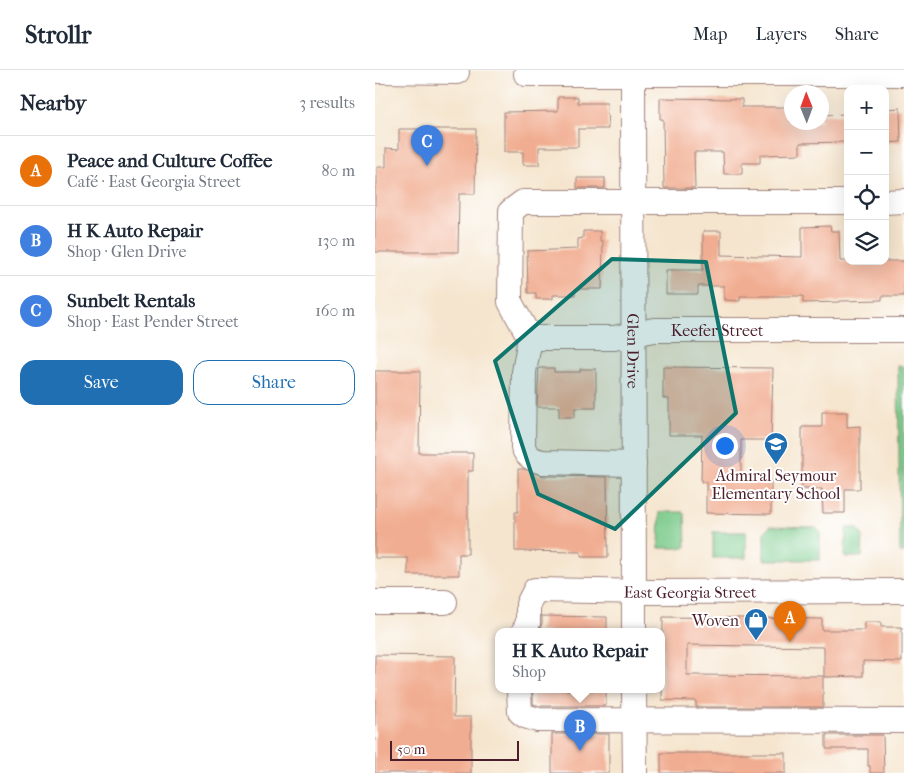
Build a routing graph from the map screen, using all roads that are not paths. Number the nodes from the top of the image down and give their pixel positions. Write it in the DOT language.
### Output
graph roads {
  1 [pos="378,70"];
  2 [pos="457,72"];
  3 [pos="633,72"];
  4 [pos="526,74"];
  5 [pos="904,74"];
  6 [pos="375,77"];
  7 [pos="633,202"];
  8 [pos="844,202"];
  9 [pos="889,202"];
  10 [pos="904,202"];
  11 [pos="904,330"];
  12 [pos="633,333"];
  13 [pos="530,338"];
  14 [pos="634,464"];
  15 [pos="904,591"];
  16 [pos="634,592"];
  17 [pos="375,602"];
  18 [pos="445,602"];
  19 [pos="525,628"];
  20 [pos="634,628"];
  21 [pos="519,693"];
  22 [pos="634,693"];
  23 [pos="635,720"];
  24 [pos="904,721"];
  25 [pos="635,773"];
  1 -- 2 [label="street"];
  1 -- 6 [label="street"];
  3 -- 4 [label="street"];
  3 -- 5 [label="street"];
  3 -- 7 [label="street, Glen Drive"];
  7 -- 8 [label="street"];
  7 -- 12 [label="street, Glen Drive"];
  7 -- 13 [label="street"];
  9 -- 10 [label="street"];
  11 -- 12 [label="street, Keefer Street"];
  12 -- 13 [label="street, Keefer Street"];
  12 -- 14 [label="street, Glen Drive"];
  13 -- 14 [label="street"];
  14 -- 16 [label="street, Glen Drive"];
  15 -- 16 [label="street, East Georgia Street"];
  16 -- 19 [label="street, East Georgia Street"];
  16 -- 20 [label="street, Glen Drive"];
  17 -- 18 [label="street"];
  21 -- 23 [label="street"];
  22 -- 23 [label="street"];
  23 -- 24 [label="street"];
  23 -- 25 [label="street"];
}
